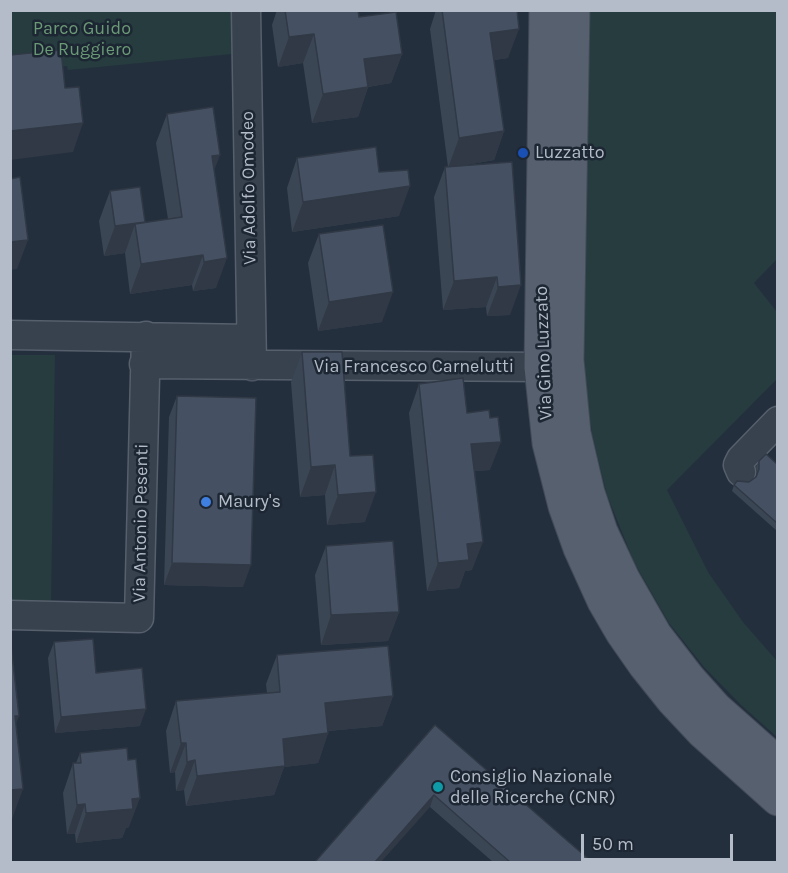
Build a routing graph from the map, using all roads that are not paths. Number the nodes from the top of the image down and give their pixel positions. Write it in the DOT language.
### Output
graph roads {
  1 [pos="246,10"];
  2 [pos="546,10"];
  3 [pos="573,10"];
  4 [pos="16,329"];
  5 [pos="146,336"];
  6 [pos="252,352"];
  7 [pos="144,364"];
  8 [pos="541,368"];
  9 [pos="777,421"];
  10 [pos="741,472"];
  11 [pos="10,615"];
  12 [pos="777,764"];
  13 [pos="777,799"];
  1 -- 6 [label="street, Via Adolfo Omodeo"];
  2 -- 8 [label="main road, Via Gino Luzzato"];
  3 -- 12 [label="main road, Via Gino Luzzato"];
  4 -- 5 [label="street, Via Francesco Carnelutti"];
  5 -- 6 [label="street, Via Francesco Carnelutti"];
  5 -- 7 [label="street, Via Antonio Pesenti"];
  6 -- 7 [label="street, Via Francesco Carnelutti"];
  6 -- 8 [label="street, Via Francesco Carnelutti"];
  7 -- 11 [label="street, Via Antonio Pesenti"];
  8 -- 13 [label="main road, Via Gino Luzzato"];
  9 -- 10 [label="street"];
}
